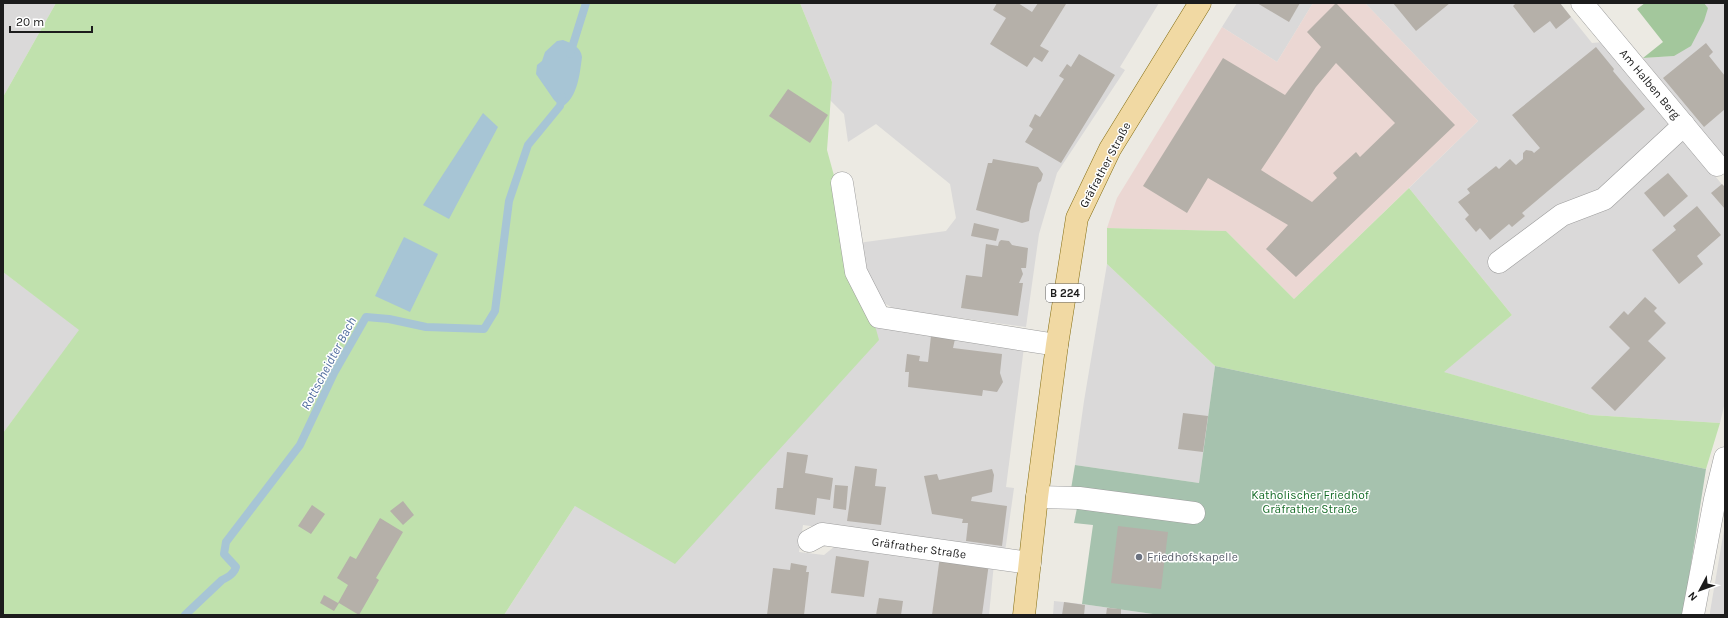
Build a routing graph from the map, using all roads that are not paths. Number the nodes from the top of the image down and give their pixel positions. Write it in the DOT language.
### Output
graph roads {
  1 [pos="1200,3"];
  2 [pos="1582,3"];
  3 [pos="1684,125"];
  4 [pos="1717,165"];
  5 [pos="842,183"];
  6 [pos="1499,262"];
  7 [pos="1057,345"];
  8 [pos="1725,458"];
  9 [pos="1037,497"];
  10 [pos="1194,514"];
  11 [pos="808,541"];
  12 [pos="1030,564"];
  13 [pos="1024,615"];
  14 [pos="1693,615"];
  1 -- 7 [label="main road, Gräfrather Straße / B 224"];
  2 -- 3 [label="street, Am Halben Berg"];
  3 -- 4 [label="street, Am Halben Berg"];
  3 -- 6 [label="street"];
  5 -- 7 [label="street"];
  7 -- 9 [label="main road, Gräfrather Straße / B 224"];
  8 -- 14 [label="street"];
  9 -- 10 [label="street"];
  9 -- 12 [label="main road, Gräfrather Straße / B 224"];
  11 -- 12 [label="street, Gräfrather Straße"];
  12 -- 13 [label="main road, Gräfrather Straße / B 224"];
}
